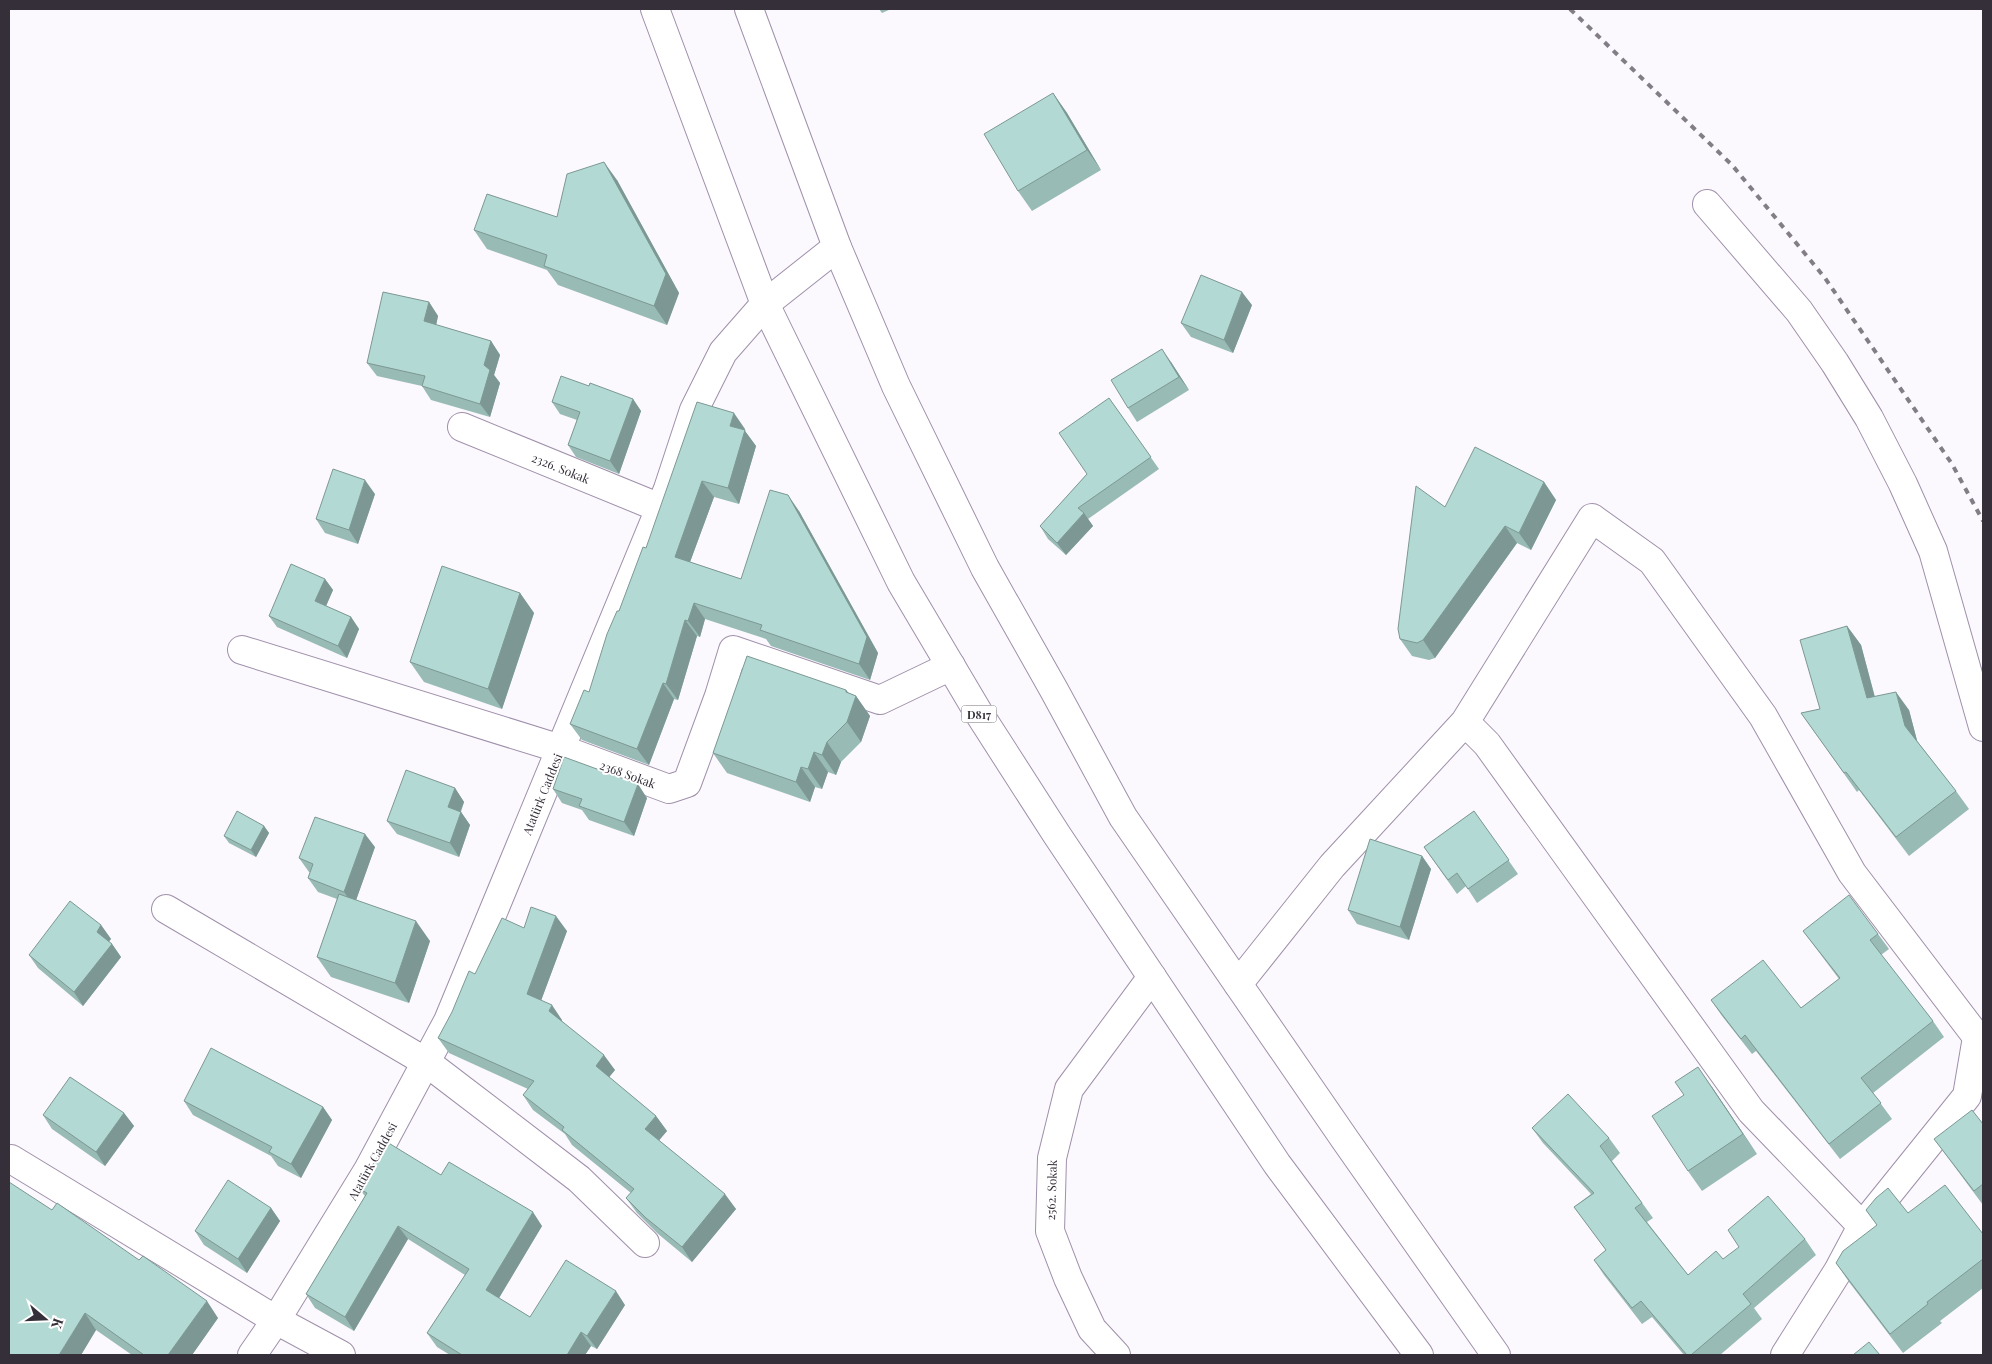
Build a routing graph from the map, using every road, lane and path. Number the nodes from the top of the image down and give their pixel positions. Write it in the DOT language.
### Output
graph roads {
  1 [pos="655,9"];
  2 [pos="749,9"];
  3 [pos="1708,204"];
  4 [pos="837,247"];
  5 [pos="765,304"];
  6 [pos="462,427"];
  7 [pos="660,508"];
  8 [pos="242,650"];
  9 [pos="951,666"];
  10 [pos="1465,722"];
  11 [pos="1983,727"];
  12 [pos="561,749"];
  13 [pos="166,909"];
  14 [pos="1152,977"];
  15 [pos="1238,984"];
  16 [pos="426,1062"];
  17 [pos="11,1159"];
  18 [pos="1862,1226"];
  19 [pos="645,1243"];
  20 [pos="276,1320"];
  21 [pos="252,1355"];
  22 [pos="340,1355"];
  23 [pos="1116,1355"];
  24 [pos="1419,1355"];
  25 [pos="1496,1355"];
  26 [pos="1785,1355"];
  1 -- 5 [label="main road, D817"];
  2 -- 4 [label="main road"];
  3 -- 11 [label="main road"];
  4 -- 5 [label="main road, Atatürk Caddesi"];
  4 -- 15 [label="main road"];
  5 -- 7 [label="main road, Atatürk Caddesi"];
  5 -- 9 [label="main road, D817"];
  6 -- 7 [label="main road, 2326. Sokak"];
  7 -- 12 [label="main road, Atatürk Caddesi"];
  8 -- 12 [label="main road, 2368 Sokak"];
  9 -- 12 [label="main road, 2368 Sokak"];
  9 -- 14 [label="main road, D817"];
  10 -- 15 [label="main road"];
  10 -- 18 [label="main road"];
  10 -- 18 [label="main road"];
  12 -- 16 [label="main road, Atatürk Caddesi"];
  13 -- 16 [label="main road"];
  14 -- 23 [label="main road, 2562. Sokak"];
  14 -- 24 [label="main road, D817"];
  15 -- 25 [label="main road"];
  16 -- 19 [label="main road"];
  16 -- 20 [label="main road, Atatürk Caddesi"];
  17 -- 20 [label="main road"];
  18 -- 26 [label="main road"];
  20 -- 21 [label="main road, Atatürk Caddesi"];
  20 -- 22 [label="main road"];
}
